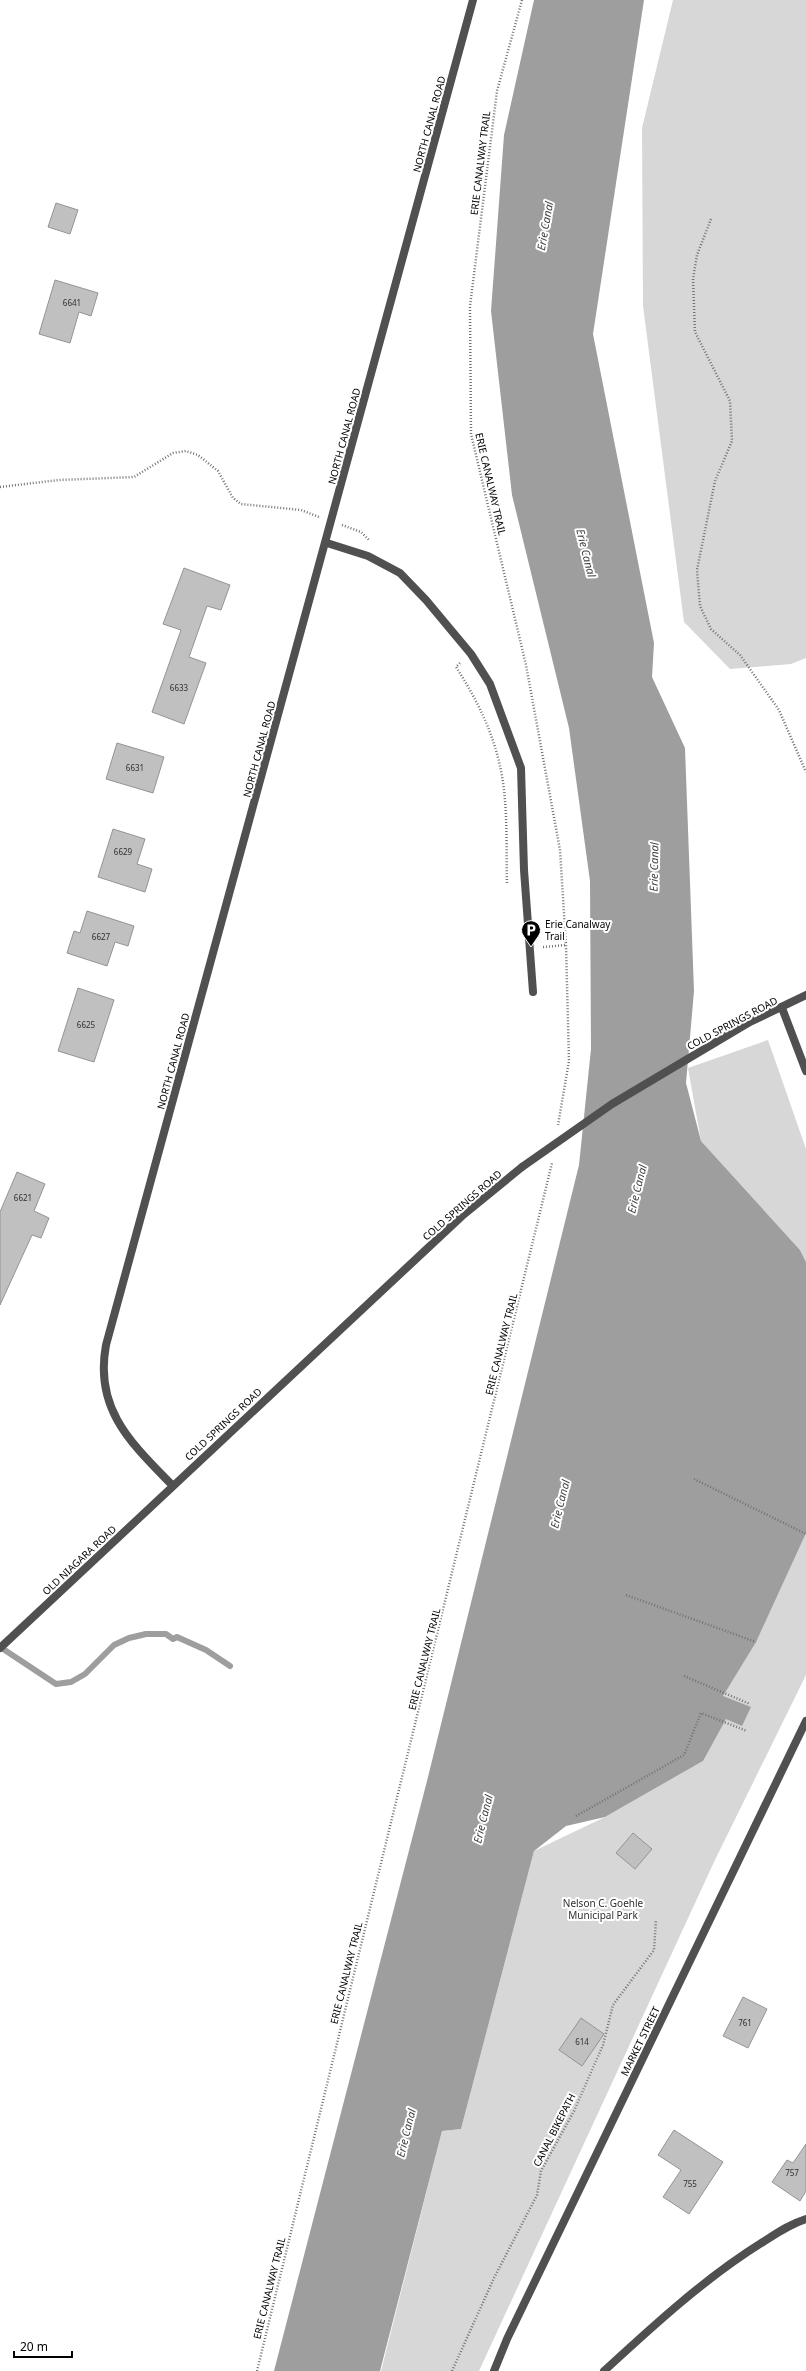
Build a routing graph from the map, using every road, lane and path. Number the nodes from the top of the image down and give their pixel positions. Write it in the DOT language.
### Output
graph roads {
  1 [pos="473,0"];
  2 [pos="522,0"];
  3 [pos="711,219"];
  4 [pos="0,487"];
  5 [pos="301,510"];
  6 [pos="332,521"];
  7 [pos="327,543"];
  8 [pos="373,544"];
  9 [pos="471,654"];
  10 [pos="806,772"];
  11 [pos="507,883"];
  12 [pos="566,945"];
  13 [pos="530,948"];
  14 [pos="533,992"];
  15 [pos="806,995"];
  16 [pos="782,1008"];
  17 [pos="806,1071"];
  18 [pos="557,1130"];
  19 [pos="552,1161"];
  20 [pos="694,1479"];
  21 [pos="172,1485"];
  22 [pos="806,1534"];
  23 [pos="626,1595"];
  24 [pos="756,1642"];
  25 [pos="0,1648"];
  26 [pos="684,1676"];
  27 [pos="750,1704"];
  28 [pos="806,1721"];
  29 [pos="747,1731"];
  30 [pos="576,1816"];
  31 [pos="656,1920"];
  32 [pos="806,2218"];
  33 [pos="257,2371"];
  34 [pos="452,2371"];
  35 [pos="494,2371"];
  36 [pos="604,2371"];
  1 -- 6 [label="street, NORTH CANAL ROAD"];
  2 -- 12 [label="path, ERIE CANALWAY TRAIL"];
  3 -- 10 [label="path"];
  4 -- 5 [label="path"];
  6 -- 7 [label="street, NORTH CANAL ROAD"];
  6 -- 8 [label="path"];
  7 -- 9 [label="street"];
  7 -- 21 [label="street, NORTH CANAL ROAD"];
  9 -- 11 [label="path"];
  9 -- 13 [label="street"];
  12 -- 13 [label="path"];
  12 -- 18 [label="path, ERIE CANALWAY TRAIL"];
  13 -- 14 [label="street"];
  15 -- 16 [label="street, COLD SPRINGS ROAD"];
  16 -- 17 [label="street"];
  16 -- 21 [label="street, COLD SPRINGS ROAD, bridge"];
  19 -- 33 [label="path, ERIE CANALWAY TRAIL"];
  20 -- 22 [label="path"];
  21 -- 25 [label="street, OLD NIAGARA ROAD"];
  23 -- 24 [label="path"];
  26 -- 27 [label="path"];
  28 -- 35 [label="street, MARKET STREET"];
  29 -- 30 [label="path"];
  31 -- 34 [label="path, CANAL BIKEPATH"];
  32 -- 36 [label="street"];
}
